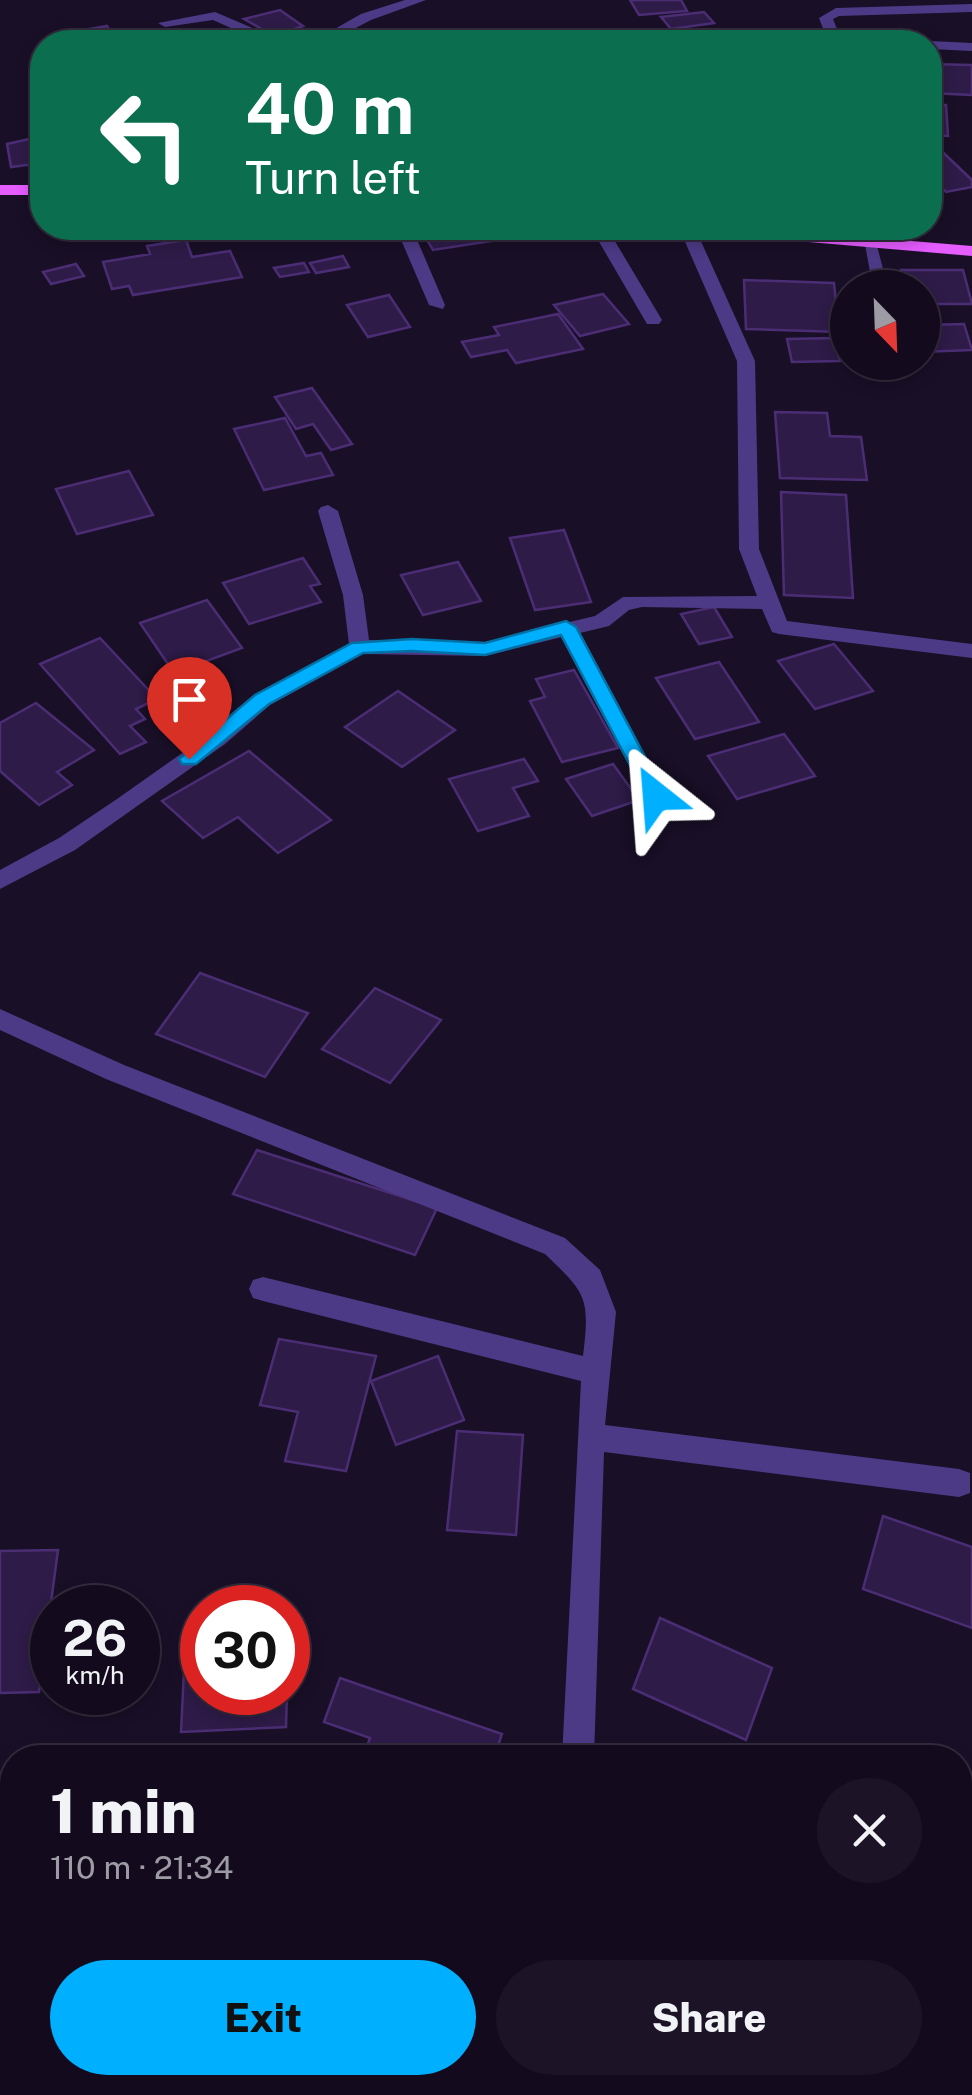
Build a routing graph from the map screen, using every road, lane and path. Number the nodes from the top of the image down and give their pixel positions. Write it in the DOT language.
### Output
graph roads {
  1 [pos="419,0"];
  2 [pos="837,5"];
  3 [pos="972,8"];
  4 [pos="165,24"];
  5 [pos="247,30"];
  6 [pos="341,30"];
  7 [pos="830,30"];
  8 [pos="942,46"];
  9 [pos="972,47"];
  10 [pos="0,190"];
  11 [pos="30,190"];
  12 [pos="409,240"];
  13 [pos="606,240"];
  14 [pos="692,240"];
  15 [pos="844,240"];
  16 [pos="868,242"];
  17 [pos="972,251"];
  18 [pos="876,270"];
  19 [pos="436,305"];
  20 [pos="652,320"];
  21 [pos="328,511"];
  22 [pos="769,603"];
  23 [pos="566,627"];
  24 [pos="359,647"];
  25 [pos="972,651"];
  26 [pos="656,796"];
  27 [pos="0,880"];
  28 [pos="0,1019"];
  29 [pos="263,1289"];
  30 [pos="597,1372"];
  31 [pos="591,1437"];
  32 [pos="959,1483"];
  33 [pos="579,1745"];
  1 -- 6 [label="street"];
  2 -- 3 [label="street"];
  2 -- 7 [label="street"];
  4 -- 5 [label="street"];
  8 -- 9 [label="street"];
  10 -- 11 [label="main road"];
  12 -- 19 [label="street"];
  13 -- 20 [label="street"];
  14 -- 22 [label="street"];
  15 -- 16 [label="main road"];
  16 -- 17 [label="main road"];
  16 -- 18 [label="lane"];
  21 -- 24 [label="street"];
  22 -- 23 [label="street"];
  22 -- 25 [label="street"];
  23 -- 24 [label="street"];
  23 -- 26 [label="street"];
  24 -- 27 [label="street"];
  28 -- 30 [label="street"];
  29 -- 30 [label="street"];
  30 -- 31 [label="street"];
  31 -- 32 [label="street"];
  31 -- 33 [label="street"];
}
